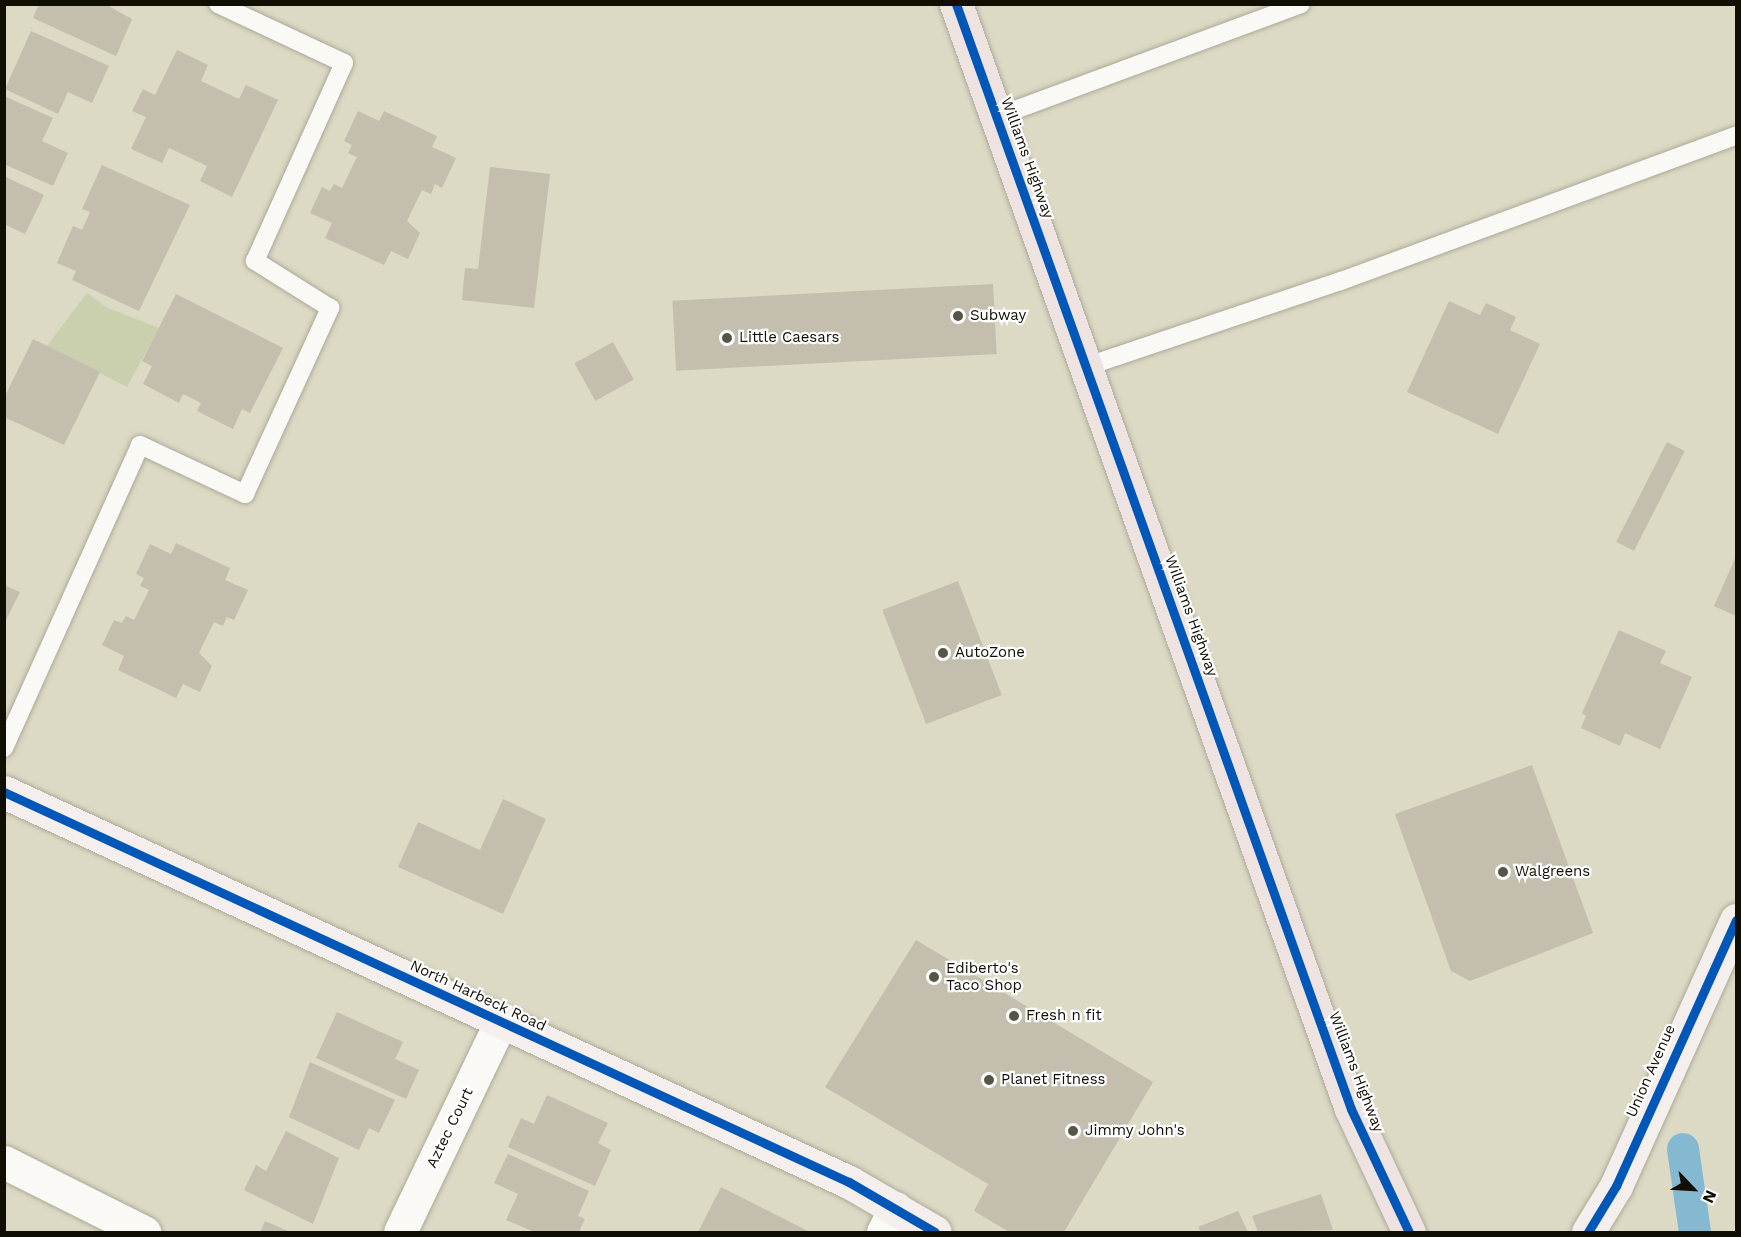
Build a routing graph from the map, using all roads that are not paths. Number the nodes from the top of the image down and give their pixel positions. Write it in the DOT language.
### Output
graph roads {
  1 [pos="218,4"];
  2 [pos="956,4"];
  3 [pos="1301,4"];
  4 [pos="996,117"];
  5 [pos="1737,136"];
  6 [pos="1085,367"];
  7 [pos="4,748"];
  8 [pos="4,792"];
  9 [pos="1737,920"];
  10 [pos="500,1023"];
  11 [pos="4,1162"];
  12 [pos="889,1220"];
  13 [pos="144,1233"];
  14 [pos="400,1233"];
  15 [pos="936,1233"];
  16 [pos="1409,1233"];
  17 [pos="1588,1233"];
  1 -- 7 [label="lane"];
  2 -- 4 [label="main road, Williams Highway"];
  3 -- 4 [label="lane"];
  4 -- 6 [label="main road, Williams Highway"];
  5 -- 6 [label="lane"];
  6 -- 16 [label="main road, Williams Highway"];
  8 -- 10 [label="street, North Harbeck Road"];
  9 -- 17 [label="street, Union Avenue"];
  10 -- 12 [label="street, North Harbeck Road"];
  10 -- 14 [label="street, Aztec Court"];
  11 -- 13 [label="street"];
  12 -- 15 [label="street, North Harbeck Road"];
}
